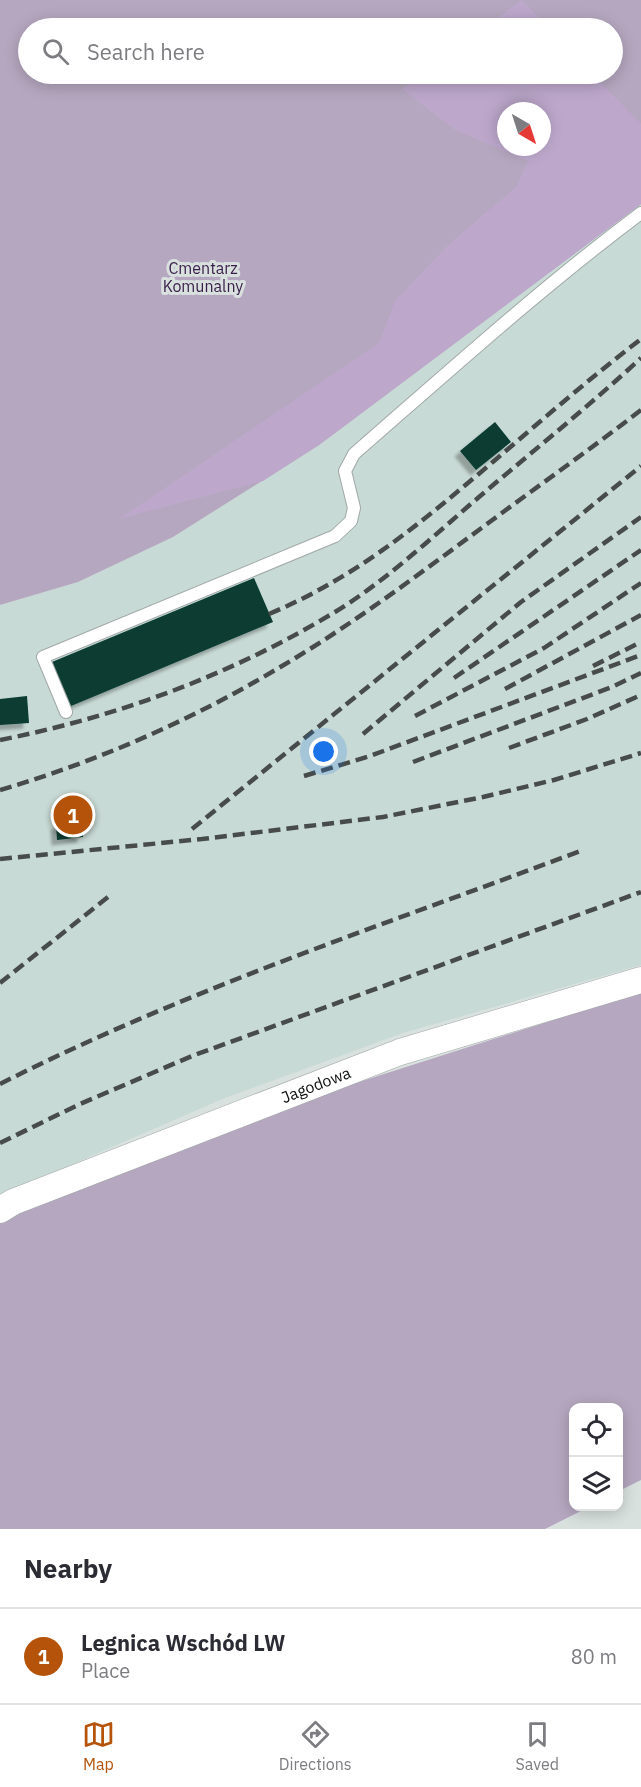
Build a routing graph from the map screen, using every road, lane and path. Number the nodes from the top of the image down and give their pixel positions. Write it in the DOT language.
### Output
graph roads {
  1 [pos="641,213"];
  2 [pos="66,712"];
  3 [pos="641,980"];
  4 [pos="0,1210"];
  1 -- 2 [label="lane"];
  3 -- 4 [label="street, Jagodowa"];
}
